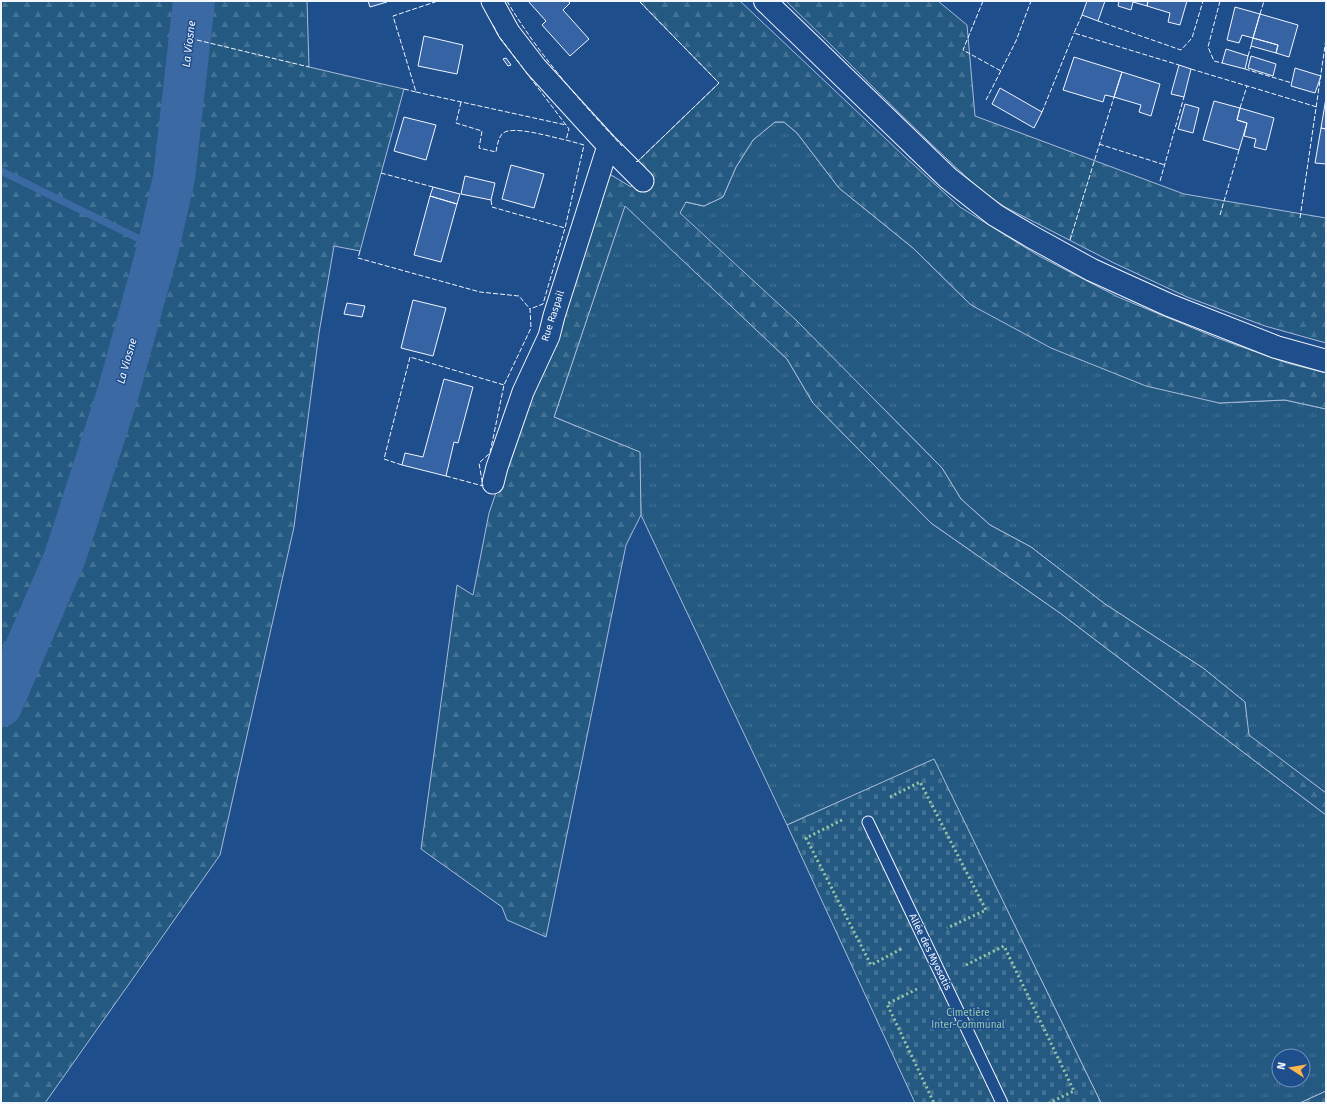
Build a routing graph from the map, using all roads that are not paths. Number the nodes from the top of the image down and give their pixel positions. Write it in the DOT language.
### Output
graph roads {
  1 [pos="492,1"];
  2 [pos="765,1"];
  3 [pos="608,146"];
  4 [pos="643,180"];
  5 [pos="1326,361"];
  6 [pos="493,483"];
  7 [pos="868,822"];
  8 [pos="1002,1103"];
  1 -- 3 [label="street"];
  2 -- 5 [label="main road"];
  3 -- 4 [label="street"];
  3 -- 6 [label="street, Rue Raspail"];
  7 -- 8 [label="lane, Allée des Myosotis"];
}
